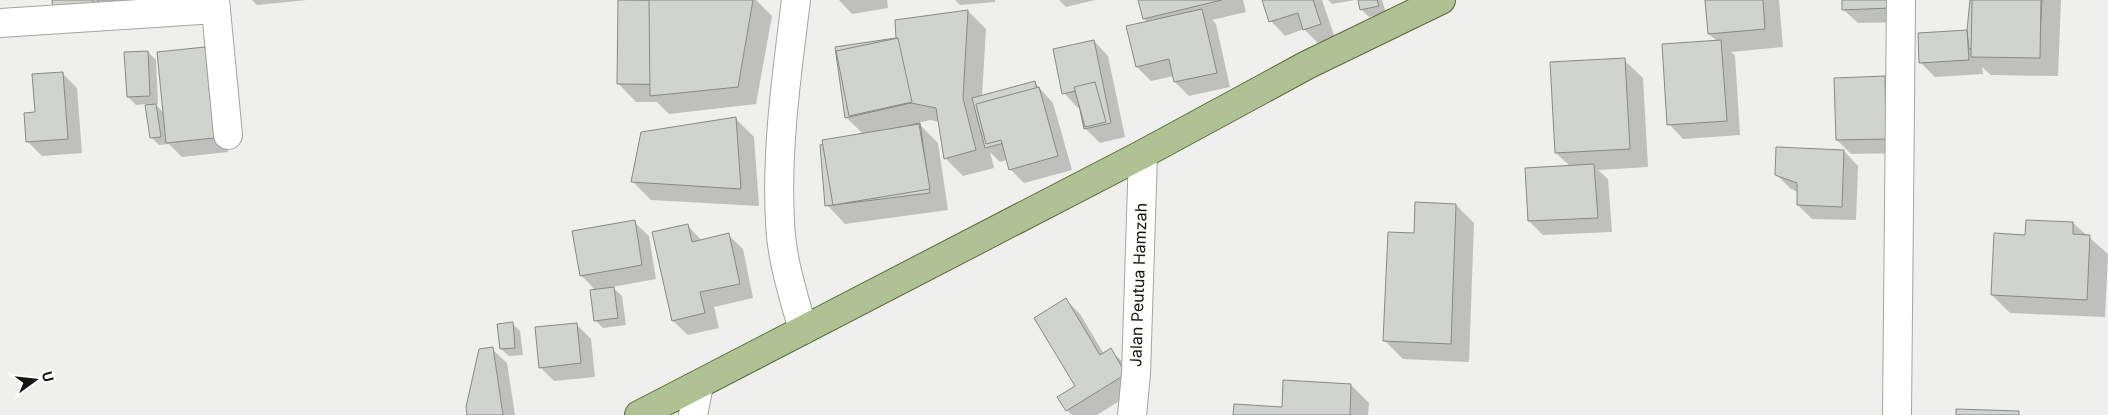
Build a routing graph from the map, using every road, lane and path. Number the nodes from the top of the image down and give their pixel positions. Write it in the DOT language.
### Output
graph roads {
  1 [pos="796,0"];
  2 [pos="1441,0"];
  3 [pos="1901,0"];
  4 [pos="215,4"];
  5 [pos="0,23"];
  6 [pos="228,135"];
  7 [pos="1143,154"];
  8 [pos="803,330"];
  9 [pos="699,385"];
  10 [pos="639,415"];
  11 [pos="693,415"];
  12 [pos="1132,415"];
  13 [pos="1897,415"];
  1 -- 8 [label="street"];
  2 -- 7 [label="main road"];
  3 -- 13 [label="street"];
  4 -- 5 [label="street"];
  4 -- 6 [label="street"];
  7 -- 8 [label="main road"];
  7 -- 12 [label="street, Jalan Peutua Hamzah"];
  8 -- 9 [label="main road"];
  9 -- 10 [label="main road"];
  9 -- 11 [label="street"];
}
